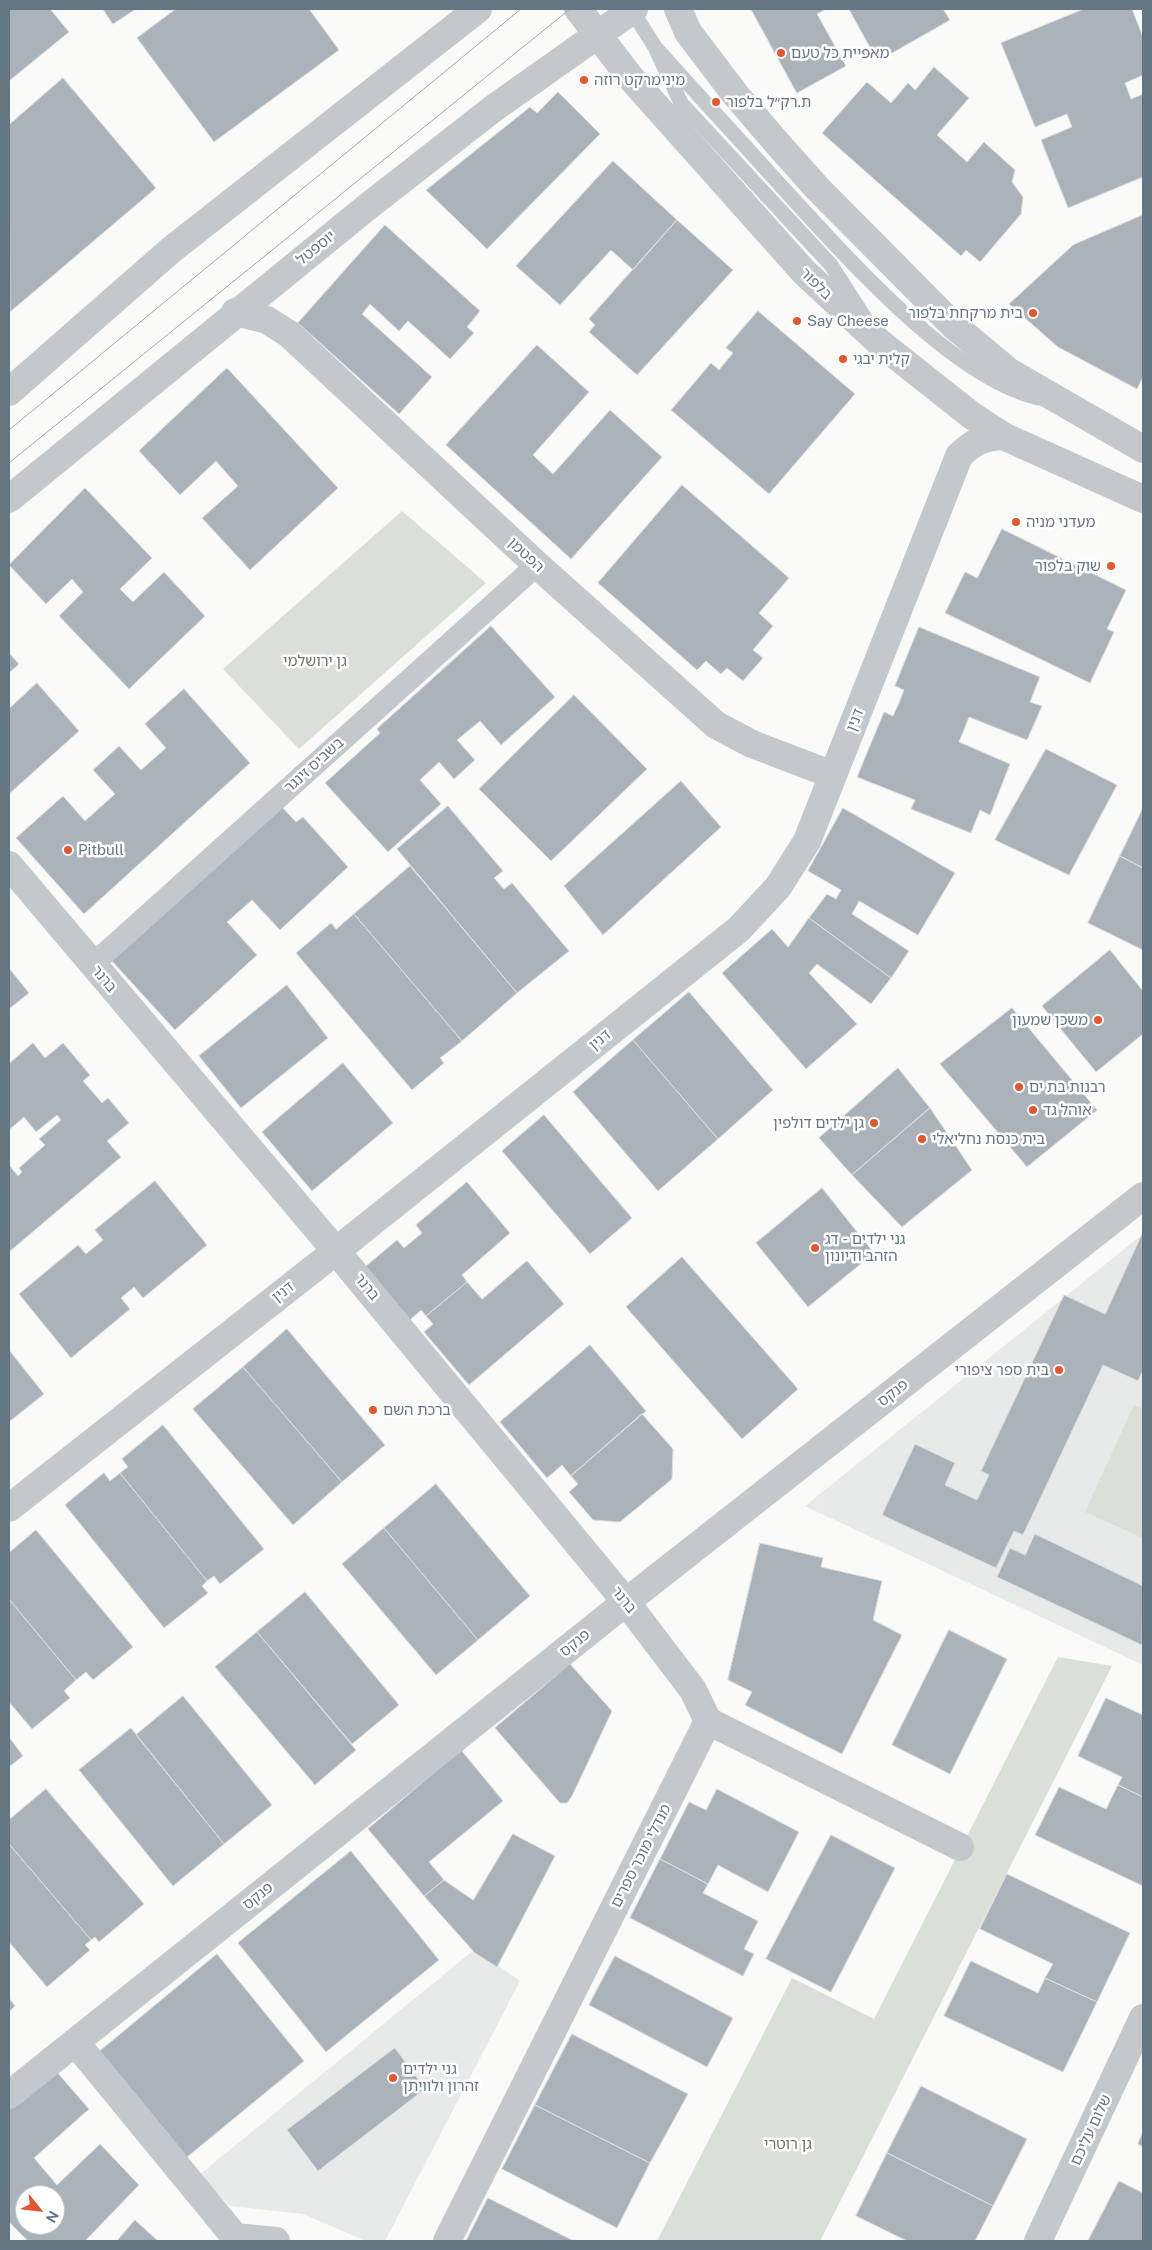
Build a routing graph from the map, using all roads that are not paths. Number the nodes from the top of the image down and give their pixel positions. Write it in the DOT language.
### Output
graph roads {
  1 [pos="478,9"];
  2 [pos="578,9"];
  3 [pos="632,9"];
  4 [pos="678,9"];
  5 [pos="598,36"];
  6 [pos="655,47"];
  7 [pos="236,312"];
  8 [pos="880,343"];
  9 [pos="9,392"];
  10 [pos="1066,405"];
  11 [pos="1003,436"];
  12 [pos="1143,449"];
  13 [pos="1143,499"];
  14 [pos="9,500"];
  15 [pos="537,566"];
  16 [pos="833,775"];
  17 [pos="9,866"];
  18 [pos="92,965"];
  19 [pos="1143,1196"];
  20 [pos="336,1251"];
  21 [pos="9,1508"];
  22 [pos="626,1602"];
  23 [pos="708,1721"];
  24 [pos="960,1846"];
  25 [pos="1143,2018"];
  26 [pos="75,2042"];
  27 [pos="9,2095"];
  28 [pos="276,2241"];
  29 [pos="447,2241"];
  30 [pos="1038,2241"];
  1 -- 9 [label="street"];
  2 -- 5 [label="street, בלפור"];
  3 -- 5 [label="street, יוספטל"];
  3 -- 6 [label="lane"];
  4 -- 10 [label="street"];
  5 -- 7 [label="street, יוספטל"];
  5 -- 8 [label="street, בלפור"];
  6 -- 8 [label="lane"];
  6 -- 10 [label="lane"];
  7 -- 14 [label="street, יוספטל"];
  7 -- 15 [label="street, הפטמן"];
  8 -- 11 [label="street, בלפור"];
  10 -- 12 [label="street"];
  11 -- 13 [label="street, בלפור"];
  11 -- 16 [label="street, דנין"];
  15 -- 16 [label="street, הפטמן"];
  15 -- 18 [label="street, בשביס זינגר"];
  16 -- 20 [label="street, דנין"];
  17 -- 18 [label="street, ברנר"];
  18 -- 20 [label="street, ברנר"];
  19 -- 22 [label="street, פנקס"];
  20 -- 21 [label="street, דנין"];
  20 -- 22 [label="street, ברנר"];
  22 -- 23 [label="street, ברנר"];
  22 -- 26 [label="street, פנקס"];
  23 -- 24 [label="street"];
  23 -- 29 [label="street, מנדלי מוכר ספרים"];
  25 -- 30 [label="street, שלום עליכם"];
  26 -- 27 [label="street, פנקס"];
  26 -- 28 [label="street"];
}
